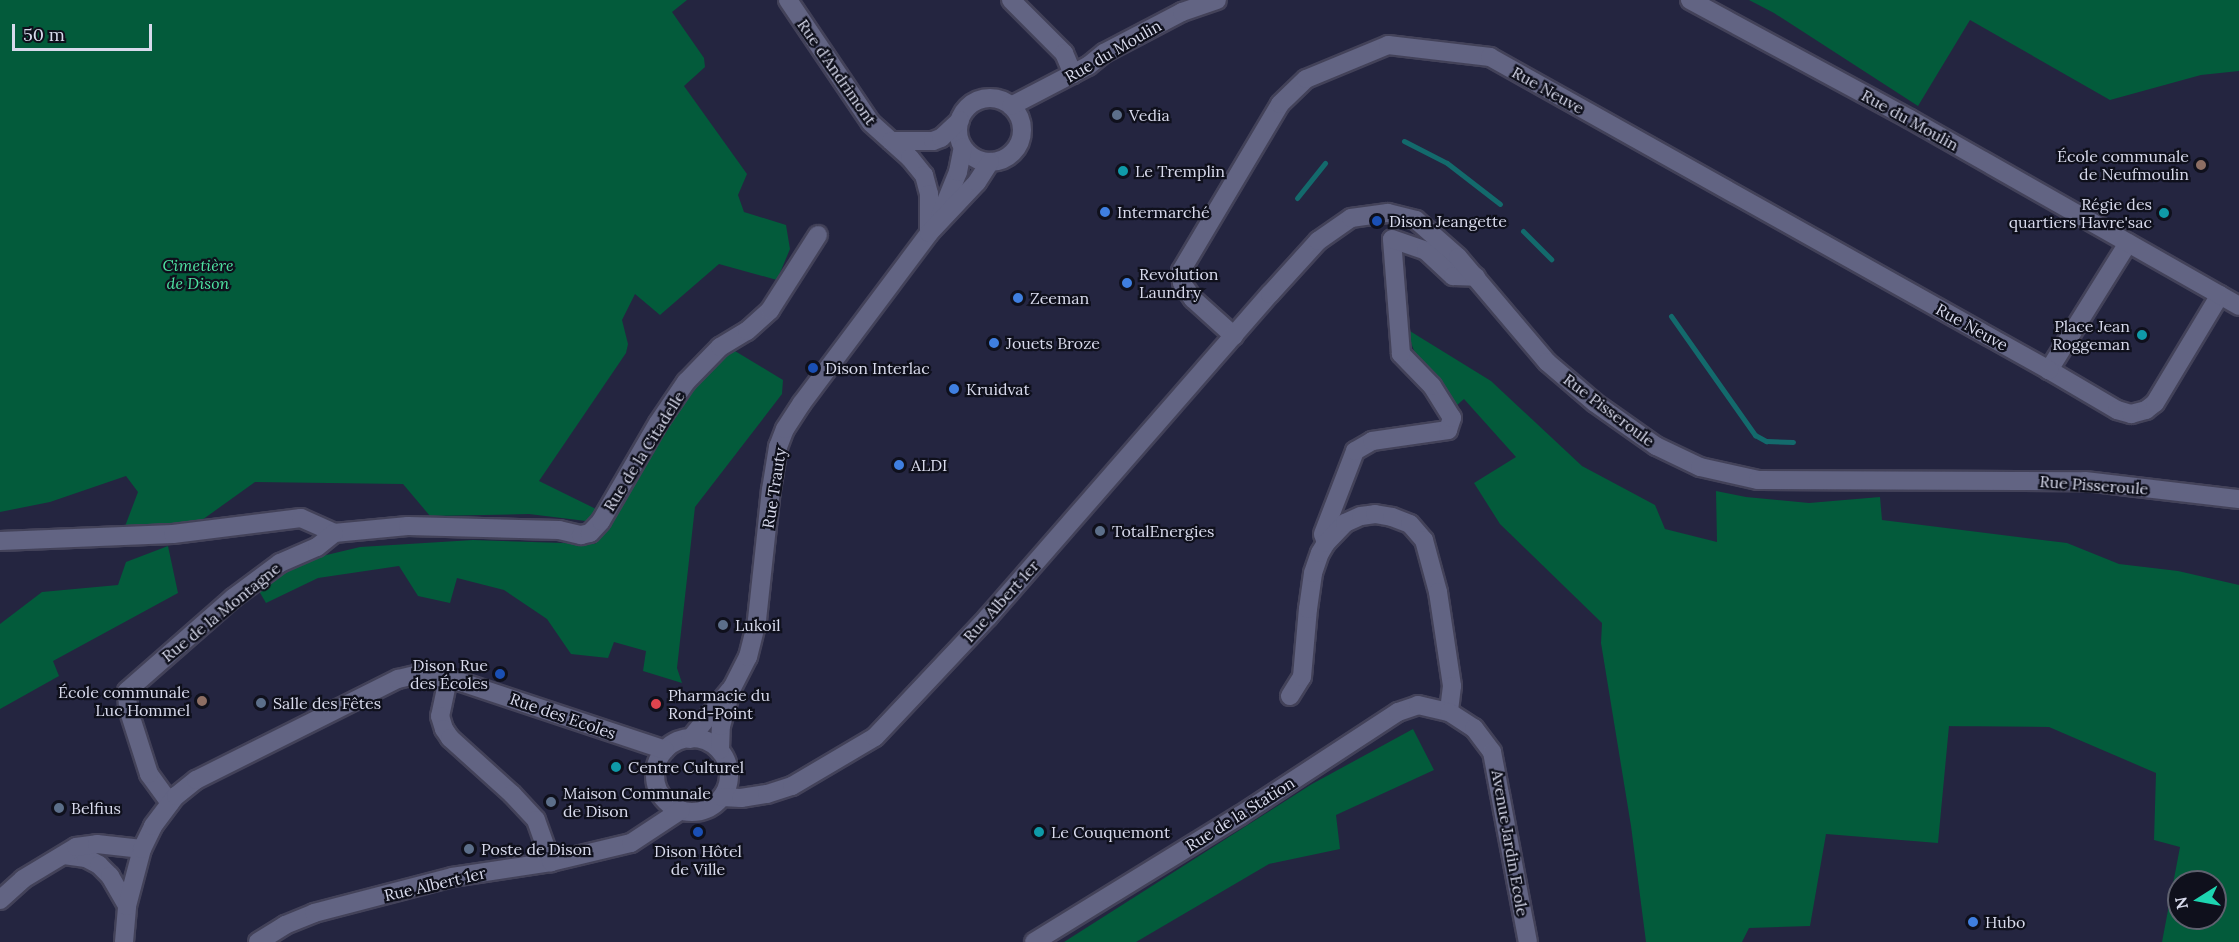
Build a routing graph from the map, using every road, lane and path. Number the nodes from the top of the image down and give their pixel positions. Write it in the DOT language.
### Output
graph roads {
  1 [pos="788,0"];
  2 [pos="1011,0"];
  3 [pos="1217,0"];
  4 [pos="1690,0"];
  5 [pos="1073,74"];
  6 [pos="1011,106"];
  7 [pos="960,120"];
  8 [pos="891,141"];
  9 [pos="963,147"];
  10 [pos="990,162"];
  11 [pos="933,229"];
  12 [pos="818,235"];
  13 [pos="2128,243"];
  14 [pos="1476,277"];
  15 [pos="2220,295"];
  16 [pos="2239,306"];
  17 [pos="1233,336"];
  18 [pos="2049,370"];
  19 [pos="2239,499"];
  20 [pos="408,526"];
  21 [pos="334,533"];
  22 [pos="0,541"];
  23 [pos="1326,543"];
  24 [pos="454,680"];
  25 [pos="732,688"];
  26 [pos="1290,696"];
  27 [pos="1449,712"];
  28 [pos="690,739"];
  29 [pos="664,750"];
  30 [pos="720,750"];
  31 [pos="722,798"];
  32 [pos="170,803"];
  33 [pos="681,810"];
  34 [pos="142,849"];
  35 [pos="63,855"];
  36 [pos="551,862"];
  37 [pos="0,900"];
  38 [pos="127,906"];
  39 [pos="124,942"];
  40 [pos="258,942"];
  41 [pos="1034,942"];
  42 [pos="1528,942"];
  1 -- 8 [label="street, Rue d'Andrimont"];
  2 -- 5 [label="street"];
  3 -- 5 [label="street, Rue du Moulin"];
  4 -- 13 [label="street, Rue du Moulin"];
  5 -- 6 [label="street, Rue du Moulin"];
  6 -- 7 [label="street"];
  6 -- 10 [label="street"];
  7 -- 8 [label="street"];
  7 -- 9 [label="street"];
  8 -- 11 [label="street, Rue d'Andrimont"];
  9 -- 10 [label="street"];
  9 -- 11 [label="street, Rue Trauty"];
  10 -- 11 [label="street, Rue Trauty"];
  11 -- 25 [label="street, Rue Trauty"];
  12 -- 20 [label="street, Rue de la Citadelle"];
  13 -- 15 [label="street"];
  13 -- 18 [label="street"];
  14 -- 17 [label="street, Rue Pisseroule"];
  14 -- 19 [label="street, Rue Pisseroule"];
  14 -- 23 [label="street"];
  15 -- 16 [label="street"];
  15 -- 18 [label="street"];
  17 -- 18 [label="street, Rue Neuve"];
  17 -- 31 [label="street, Rue Albert 1er"];
  20 -- 21 [label="street, Rue de la Montagne"];
  21 -- 22 [label="street, Rue de la Montagne"];
  21 -- 32 [label="street, Rue de la Montagne"];
  23 -- 26 [label="street"];
  23 -- 27 [label="street"];
  24 -- 29 [label="street, Rue des Ecoles"];
  24 -- 32 [label="street, Rue des Ecoles"];
  24 -- 36 [label="street"];
  25 -- 28 [label="street, Rue Trauty"];
  25 -- 30 [label="street, Rue Trauty"];
  27 -- 41 [label="street, Rue de la Station"];
  27 -- 42 [label="street, Avenue Jardin Ecole"];
  28 -- 29 [label="street, Rue Trauty"];
  28 -- 30 [label="street"];
  29 -- 33 [label="street"];
  30 -- 31 [label="street, Rue Trauty"];
  31 -- 33 [label="street"];
  32 -- 34 [label="street, Rue des Ecoles"];
  33 -- 36 [label="street, Rue Albert 1er"];
  34 -- 35 [label="street"];
  34 -- 38 [label="street, Rue des Ecoles"];
  35 -- 37 [label="street"];
  35 -- 38 [label="street"];
  36 -- 40 [label="street, Rue Albert 1er"];
  38 -- 39 [label="street, Rue des Ecoles"];
}
